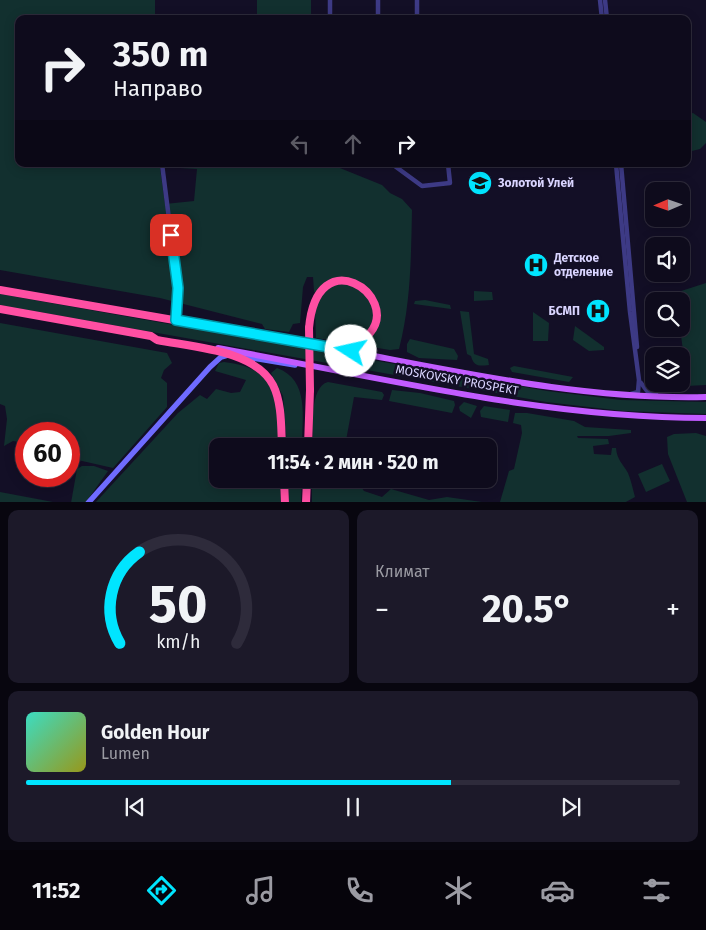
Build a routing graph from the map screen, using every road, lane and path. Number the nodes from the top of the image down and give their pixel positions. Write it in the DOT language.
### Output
graph roads {
  1 [pos="330,0"];
  2 [pos="378,0"];
  3 [pos="417,0"];
  4 [pos="600,0"];
  5 [pos="605,0"];
  6 [pos="330,15"];
  7 [pos="378,15"];
  8 [pos="417,15"];
  9 [pos="602,15"];
  10 [pos="606,15"];
  11 [pos="162,167"];
  12 [pos="396,167"];
  13 [pos="448,167"];
  14 [pos="616,167"];
  15 [pos="621,167"];
  16 [pos="0,290"];
  17 [pos="0,309"];
  18 [pos="176,320"];
  19 [pos="151,336"];
  20 [pos="336,348"];
  21 [pos="207,350"];
  22 [pos="231,354"];
  23 [pos="635,355"];
  24 [pos="302,363"];
  25 [pos="210,367"];
  26 [pos="639,380"];
  27 [pos="620,396"];
  28 [pos="674,397"];
  29 [pos="706,397"];
  30 [pos="706,418"];
  31 [pos="282,438"];
  32 [pos="308,438"];
  33 [pos="284,488"];
  34 [pos="307,488"];
  35 [pos="88,502"];
  36 [pos="285,502"];
  37 [pos="306,502"];
  1 -- 6 [label="street"];
  2 -- 7 [label="street"];
  3 -- 8 [label="street"];
  4 -- 9 [label="street"];
  5 -- 10 [label="street"];
  11 -- 18 [label="street"];
  12 -- 13 [label="street"];
  14 -- 23 [label="street"];
  15 -- 23 [label="street"];
  16 -- 18 [label="highway, MOSKOVSKY PROSPEKT"];
  17 -- 19 [label="highway, MOSKOVSKY PROSPEKT"];
  18 -- 20 [label="highway, MOSKOVSKY PROSPEKT"];
  19 -- 21 [label="highway"];
  19 -- 24 [label="main road, MOSKOVSKY PROSPEKT"];
  20 -- 27 [label="main road, MOSKOVSKY PROSPEKT"];
  20 -- 32 [label="highway, bridge"];
  21 -- 22 [label="highway"];
  21 -- 25 [label="street"];
  22 -- 24 [label="street"];
  22 -- 25 [label="street"];
  22 -- 31 [label="highway"];
  23 -- 26 [label="street"];
  24 -- 30 [label="main road, MOSKOVSKY PROSPEKT"];
  25 -- 35 [label="street"];
  26 -- 27 [label="street"];
  26 -- 28 [label="street"];
  27 -- 28 [label="main road, MOSKOVSKY PROSPEKT"];
  28 -- 29 [label="main road, MOSKOVSKY PROSPEKT"];
  33 -- 36 [label="highway"];
  34 -- 37 [label="highway"];
}
